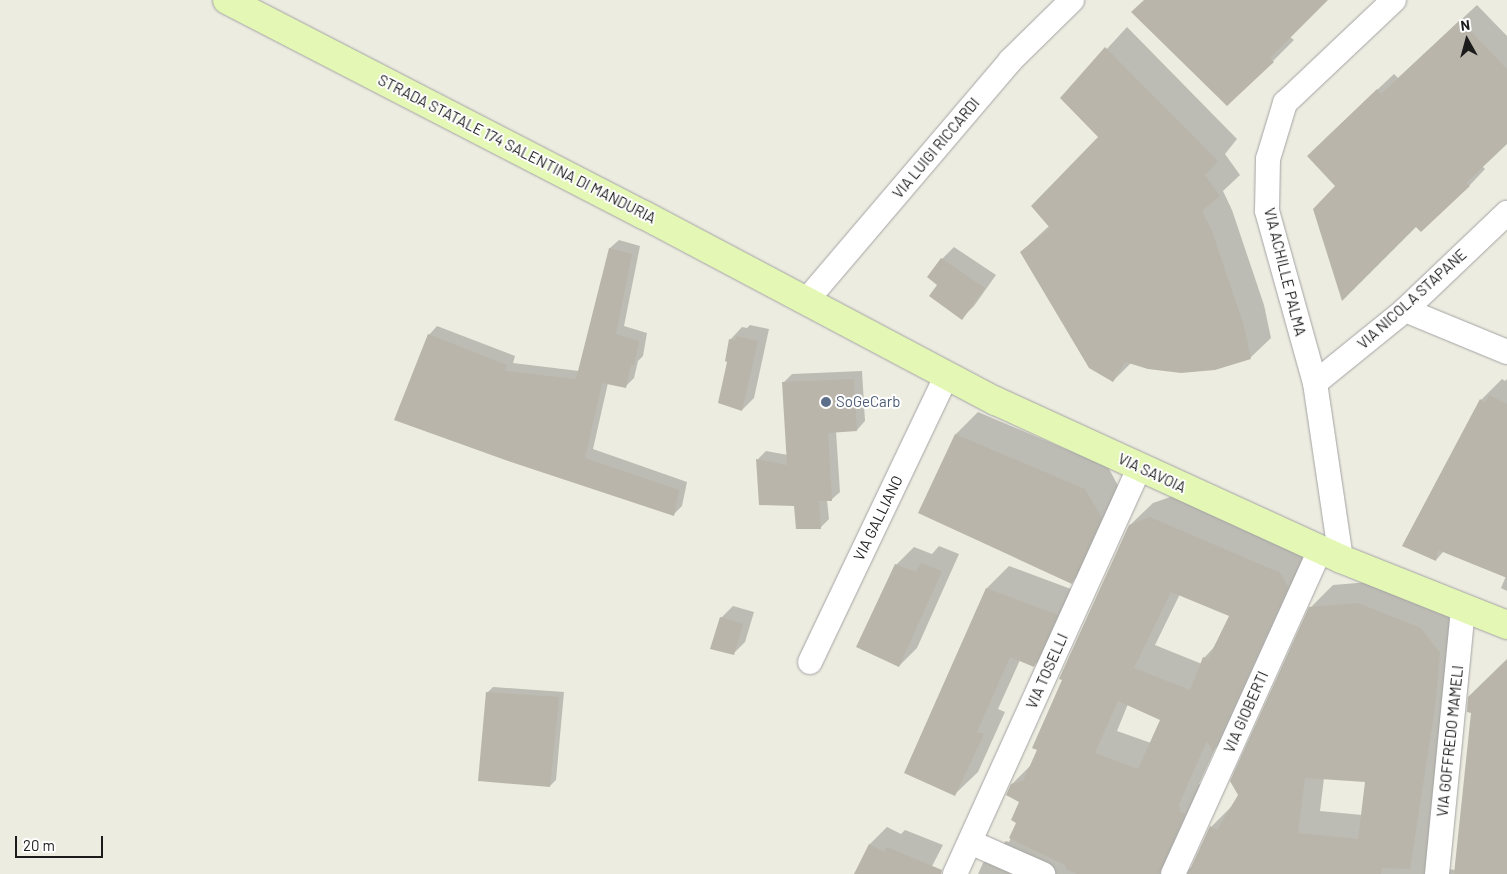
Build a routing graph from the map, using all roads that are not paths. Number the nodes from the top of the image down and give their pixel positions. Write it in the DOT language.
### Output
graph roads {
  1 [pos="228,0"];
  2 [pos="1072,0"];
  3 [pos="1394,0"];
  4 [pos="1507,213"];
  5 [pos="806,301"];
  6 [pos="1405,310"];
  7 [pos="1507,352"];
  8 [pos="946,375"];
  9 [pos="1315,383"];
  10 [pos="1140,467"];
  11 [pos="1330,554"];
  12 [pos="1463,608"];
  13 [pos="1507,625"];
  14 [pos="810,662"];
  15 [pos="970,842"];
  16 [pos="955,874"];
  17 [pos="1043,874"];
  18 [pos="1173,874"];
  19 [pos="1437,874"];
  1 -- 5 [label="main road, STRADA STATALE 174 SALENTINA DI MANDURIA"];
  2 -- 5 [label="street, VIA LUIGI RICCARDI"];
  3 -- 9 [label="street, VIA ACHILLE PALMA"];
  4 -- 6 [label="street, VIA NICOLA STAPANE"];
  5 -- 8 [label="main road, VIA SAVOIA"];
  6 -- 7 [label="street"];
  6 -- 9 [label="street, VIA NICOLA STAPANE"];
  8 -- 10 [label="main road, VIA SAVOIA"];
  8 -- 14 [label="street, VIA GALLIANO"];
  9 -- 11 [label="street, VIA ACHILLE PALMA"];
  10 -- 11 [label="main road, VIA SAVOIA"];
  10 -- 15 [label="street, VIA TOSELLI"];
  11 -- 12 [label="main road, VIA SAVOIA"];
  11 -- 18 [label="street, VIA GIOBERTI"];
  12 -- 13 [label="main road, VIA SAVOIA"];
  12 -- 19 [label="street, VIA GOFFREDO MAMELI"];
  15 -- 16 [label="street, VIA TOSELLI"];
  15 -- 17 [label="street"];
}
